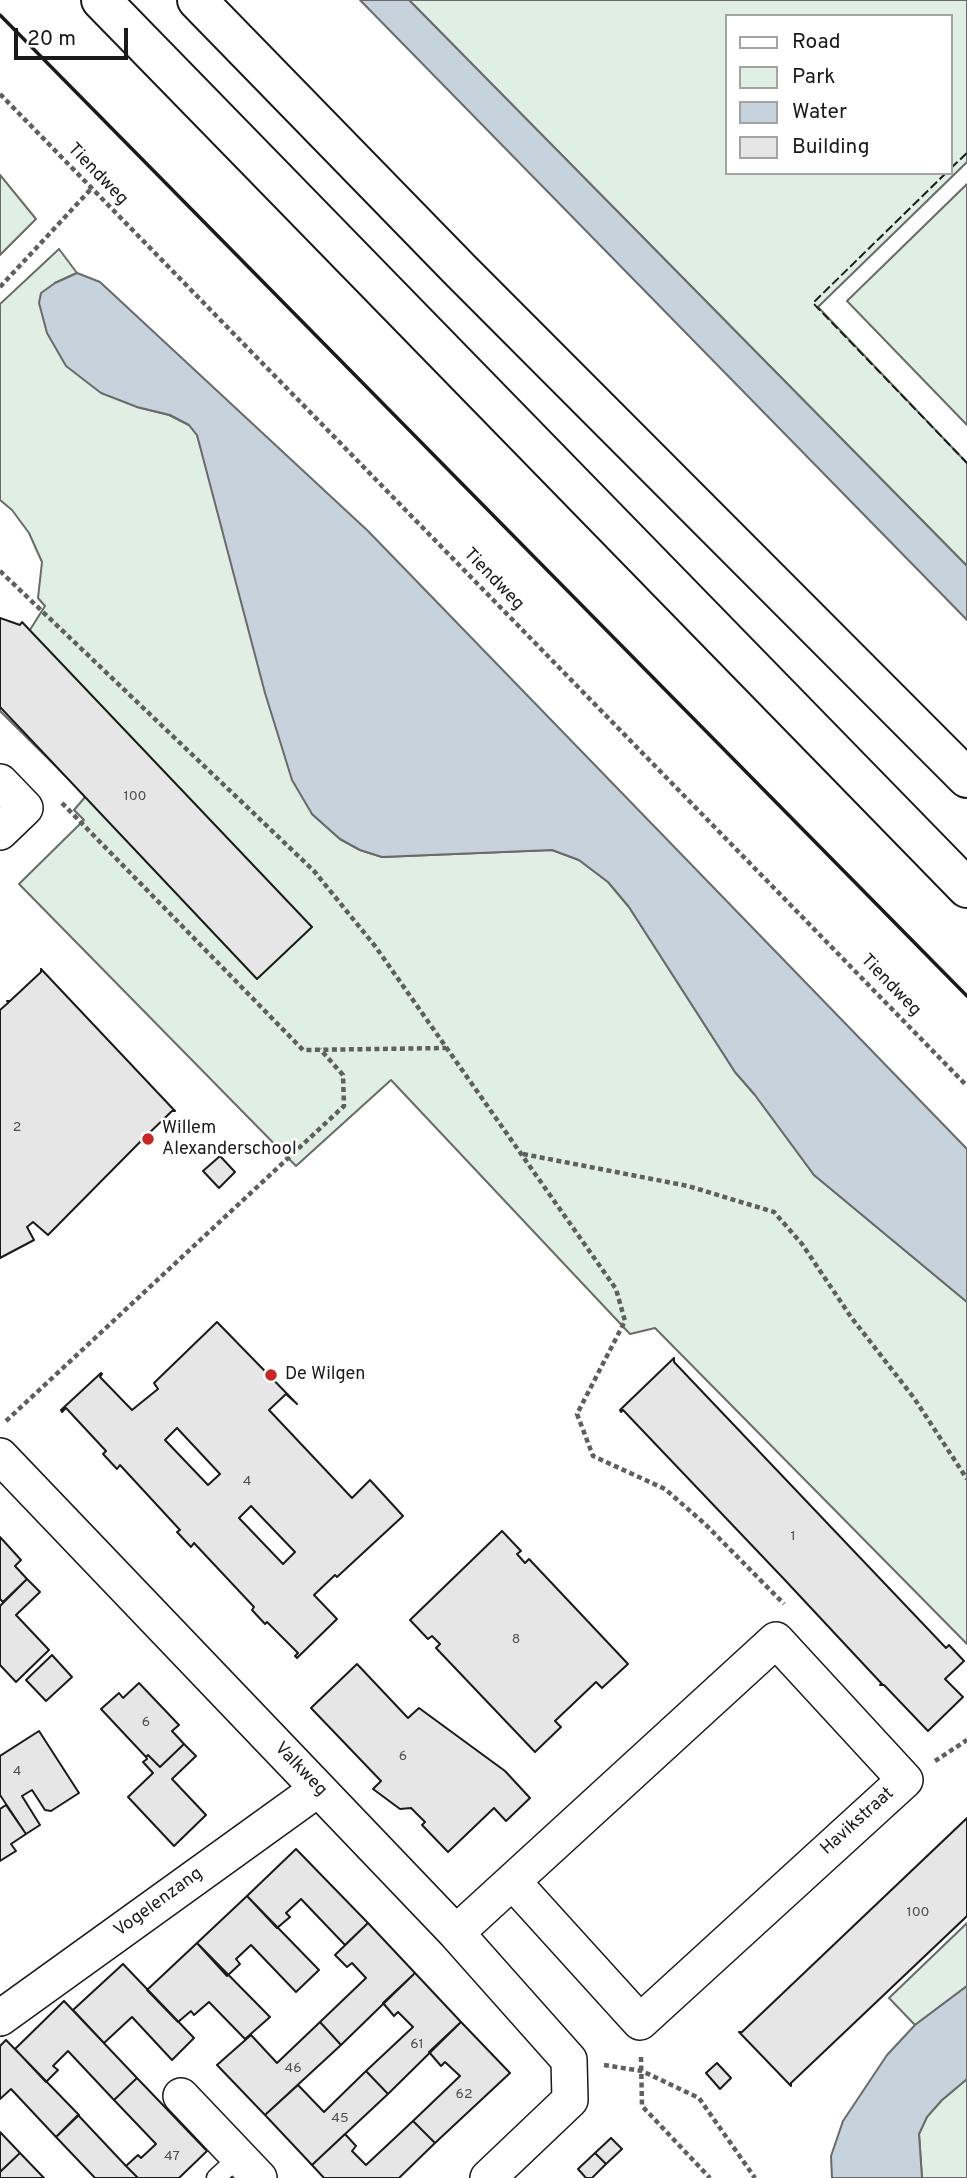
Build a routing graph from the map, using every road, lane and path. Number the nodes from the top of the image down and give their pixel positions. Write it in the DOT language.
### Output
graph roads {
  1 [pos="101,0"];
  2 [pos="197,0"];
  3 [pos="0,94"];
  4 [pos="91,189"];
  5 [pos="0,287"];
  6 [pos="0,571"];
  7 [pos="967,778"];
  8 [pos="0,782"];
  9 [pos="25,808"];
  10 [pos="0,832"];
  11 [pos="967,888"];
  12 [pos="447,1048"];
  13 [pos="320,1049"];
  14 [pos="967,1086"];
  15 [pos="522,1153"];
  16 [pos="0,1427"];
  17 [pos="0,1455"];
  18 [pos="967,1479"];
  19 [pos="776,1640"];
  20 [pos="318,1789"];
  21 [pos="513,1882"];
  22 [pos="456,1933"];
  23 [pos="0,2018"];
  24 [pos="569,2060"];
  25 [pos="642,2071"];
  26 [pos="181,2096"];
  27 [pos="238,2171"];
  28 [pos="488,2178"];
  29 [pos="710,2178"];
  30 [pos="755,2178"];
  1 -- 11 [label="highway"];
  2 -- 7 [label="highway"];
  3 -- 4 [label="path, Tiendweg"];
  4 -- 5 [label="path"];
  4 -- 14 [label="path, Tiendweg"];
  6 -- 12 [label="path"];
  8 -- 9 [label="street"];
  9 -- 10 [label="street"];
  9 -- 13 [label="path"];
  12 -- 13 [label="path"];
  12 -- 15 [label="path"];
  13 -- 16 [label="path"];
  15 -- 18 [label="path"];
  15 -- 19 [label="path"];
  17 -- 20 [label="street, Valkweg"];
  19 -- 21 [label="street"];
  19 -- 21 [label="street, Havikstraat"];
  20 -- 22 [label="street, Valkweg"];
  20 -- 23 [label="street, Vogelenzang"];
  21 -- 22 [label="street"];
  22 -- 24 [label="street, Valkweg"];
  24 -- 25 [label="path"];
  24 -- 28 [label="street"];
  25 -- 29 [label="path"];
  25 -- 30 [label="path"];
  26 -- 27 [label="street"];
}
